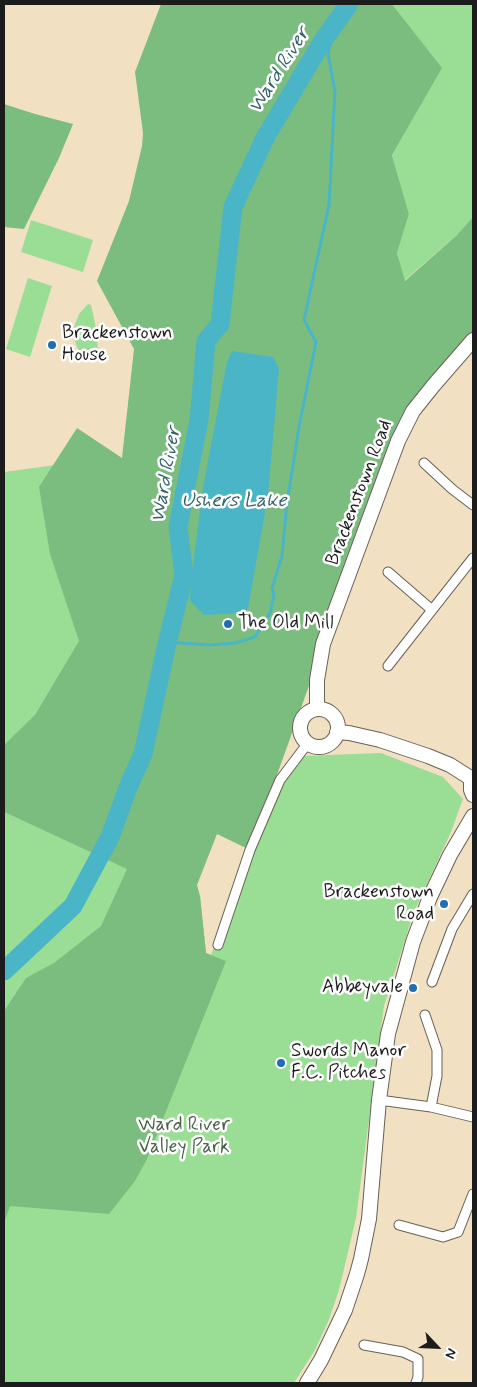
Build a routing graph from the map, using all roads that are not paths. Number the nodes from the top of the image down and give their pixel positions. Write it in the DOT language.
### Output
graph roads {
  1 [pos="473,340"];
  2 [pos="424,463"];
  3 [pos="473,505"];
  4 [pos="473,558"];
  5 [pos="388,572"];
  6 [pos="432,610"];
  7 [pos="388,666"];
  8 [pos="317,709"];
  9 [pos="337,732"];
  10 [pos="308,743"];
  11 [pos="473,778"];
  12 [pos="473,795"];
  13 [pos="473,816"];
  14 [pos="473,894"];
  15 [pos="218,945"];
  16 [pos="432,982"];
  17 [pos="425,1016"];
  18 [pos="380,1100"];
  19 [pos="431,1107"];
  20 [pos="473,1117"];
  21 [pos="473,1194"];
  22 [pos="399,1225"];
  23 [pos="364,1345"];
  24 [pos="307,1383"];
  25 [pos="416,1383"];
  1 -- 8 [label="street, Brackenstown Road"];
  2 -- 3 [label="street"];
  4 -- 6 [label="street"];
  5 -- 6 [label="street"];
  6 -- 7 [label="street"];
  8 -- 9 [label="street"];
  8 -- 10 [label="street"];
  9 -- 10 [label="street"];
  9 -- 11 [label="street"];
  10 -- 15 [label="street"];
  11 -- 12 [label="street"];
  13 -- 18 [label="street"];
  14 -- 16 [label="street"];
  17 -- 19 [label="street"];
  18 -- 19 [label="street"];
  18 -- 24 [label="street"];
  19 -- 20 [label="street"];
  21 -- 22 [label="street"];
  23 -- 25 [label="street"];
}
